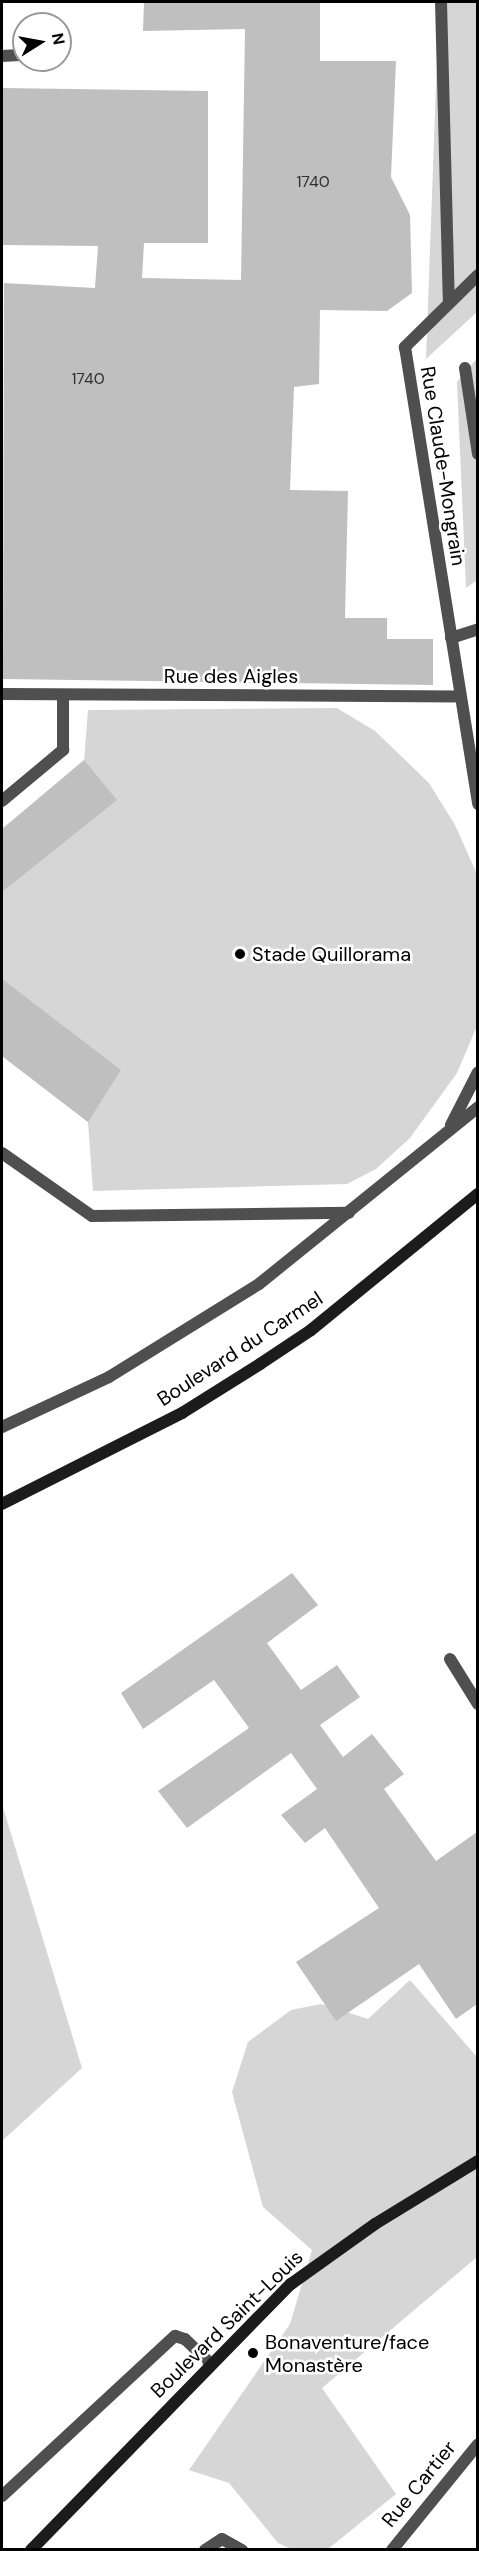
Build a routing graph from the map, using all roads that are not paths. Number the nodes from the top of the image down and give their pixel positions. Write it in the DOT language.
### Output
graph roads {
  1 [pos="441,2"];
  2 [pos="477,275"];
  3 [pos="449,300"];
  4 [pos="465,368"];
  5 [pos="477,454"];
  6 [pos="477,629"];
  7 [pos="451,638"];
  8 [pos="2,694"];
  9 [pos="63,695"];
  10 [pos="460,696"];
  11 [pos="2,801"];
  12 [pos="477,804"];
  13 [pos="477,1072"];
  14 [pos="477,1107"];
  15 [pos="443,1135"];
  16 [pos="2,1153"];
  17 [pos="477,1194"];
  18 [pos="349,1213"];
  19 [pos="2,1427"];
  20 [pos="2,1504"];
  21 [pos="450,1659"];
  22 [pos="477,1704"];
  23 [pos="477,2161"];
  24 [pos="211,2364"];
  25 [pos="477,2444"];
  26 [pos="2,2496"];
  27 [pos="31,2550"];
  28 [pos="205,2550"];
  29 [pos="242,2550"];
  30 [pos="392,2550"];
  1 -- 3 [label="street"];
  2 -- 3 [label="street"];
  3 -- 7 [label="street, Rue Claude-Mongrain"];
  4 -- 5 [label="street"];
  6 -- 7 [label="street"];
  7 -- 10 [label="street, Rue Claude-Mongrain"];
  8 -- 9 [label="street, Rue des Aigles"];
  9 -- 10 [label="street, Rue des Aigles"];
  9 -- 11 [label="street"];
  10 -- 12 [label="street, Rue Claude-Mongrain"];
  13 -- 15 [label="street"];
  14 -- 15 [label="street"];
  15 -- 18 [label="street"];
  16 -- 18 [label="street"];
  17 -- 20 [label="street, Boulevard du Carmel"];
  18 -- 19 [label="street"];
  21 -- 22 [label="street"];
  23 -- 24 [label="street, Boulevard Saint-Louis"];
  24 -- 26 [label="street"];
  24 -- 27 [label="street, Boulevard Saint-Louis"];
  25 -- 30 [label="street, Rue Cartier"];
  28 -- 29 [label="street"];
}
